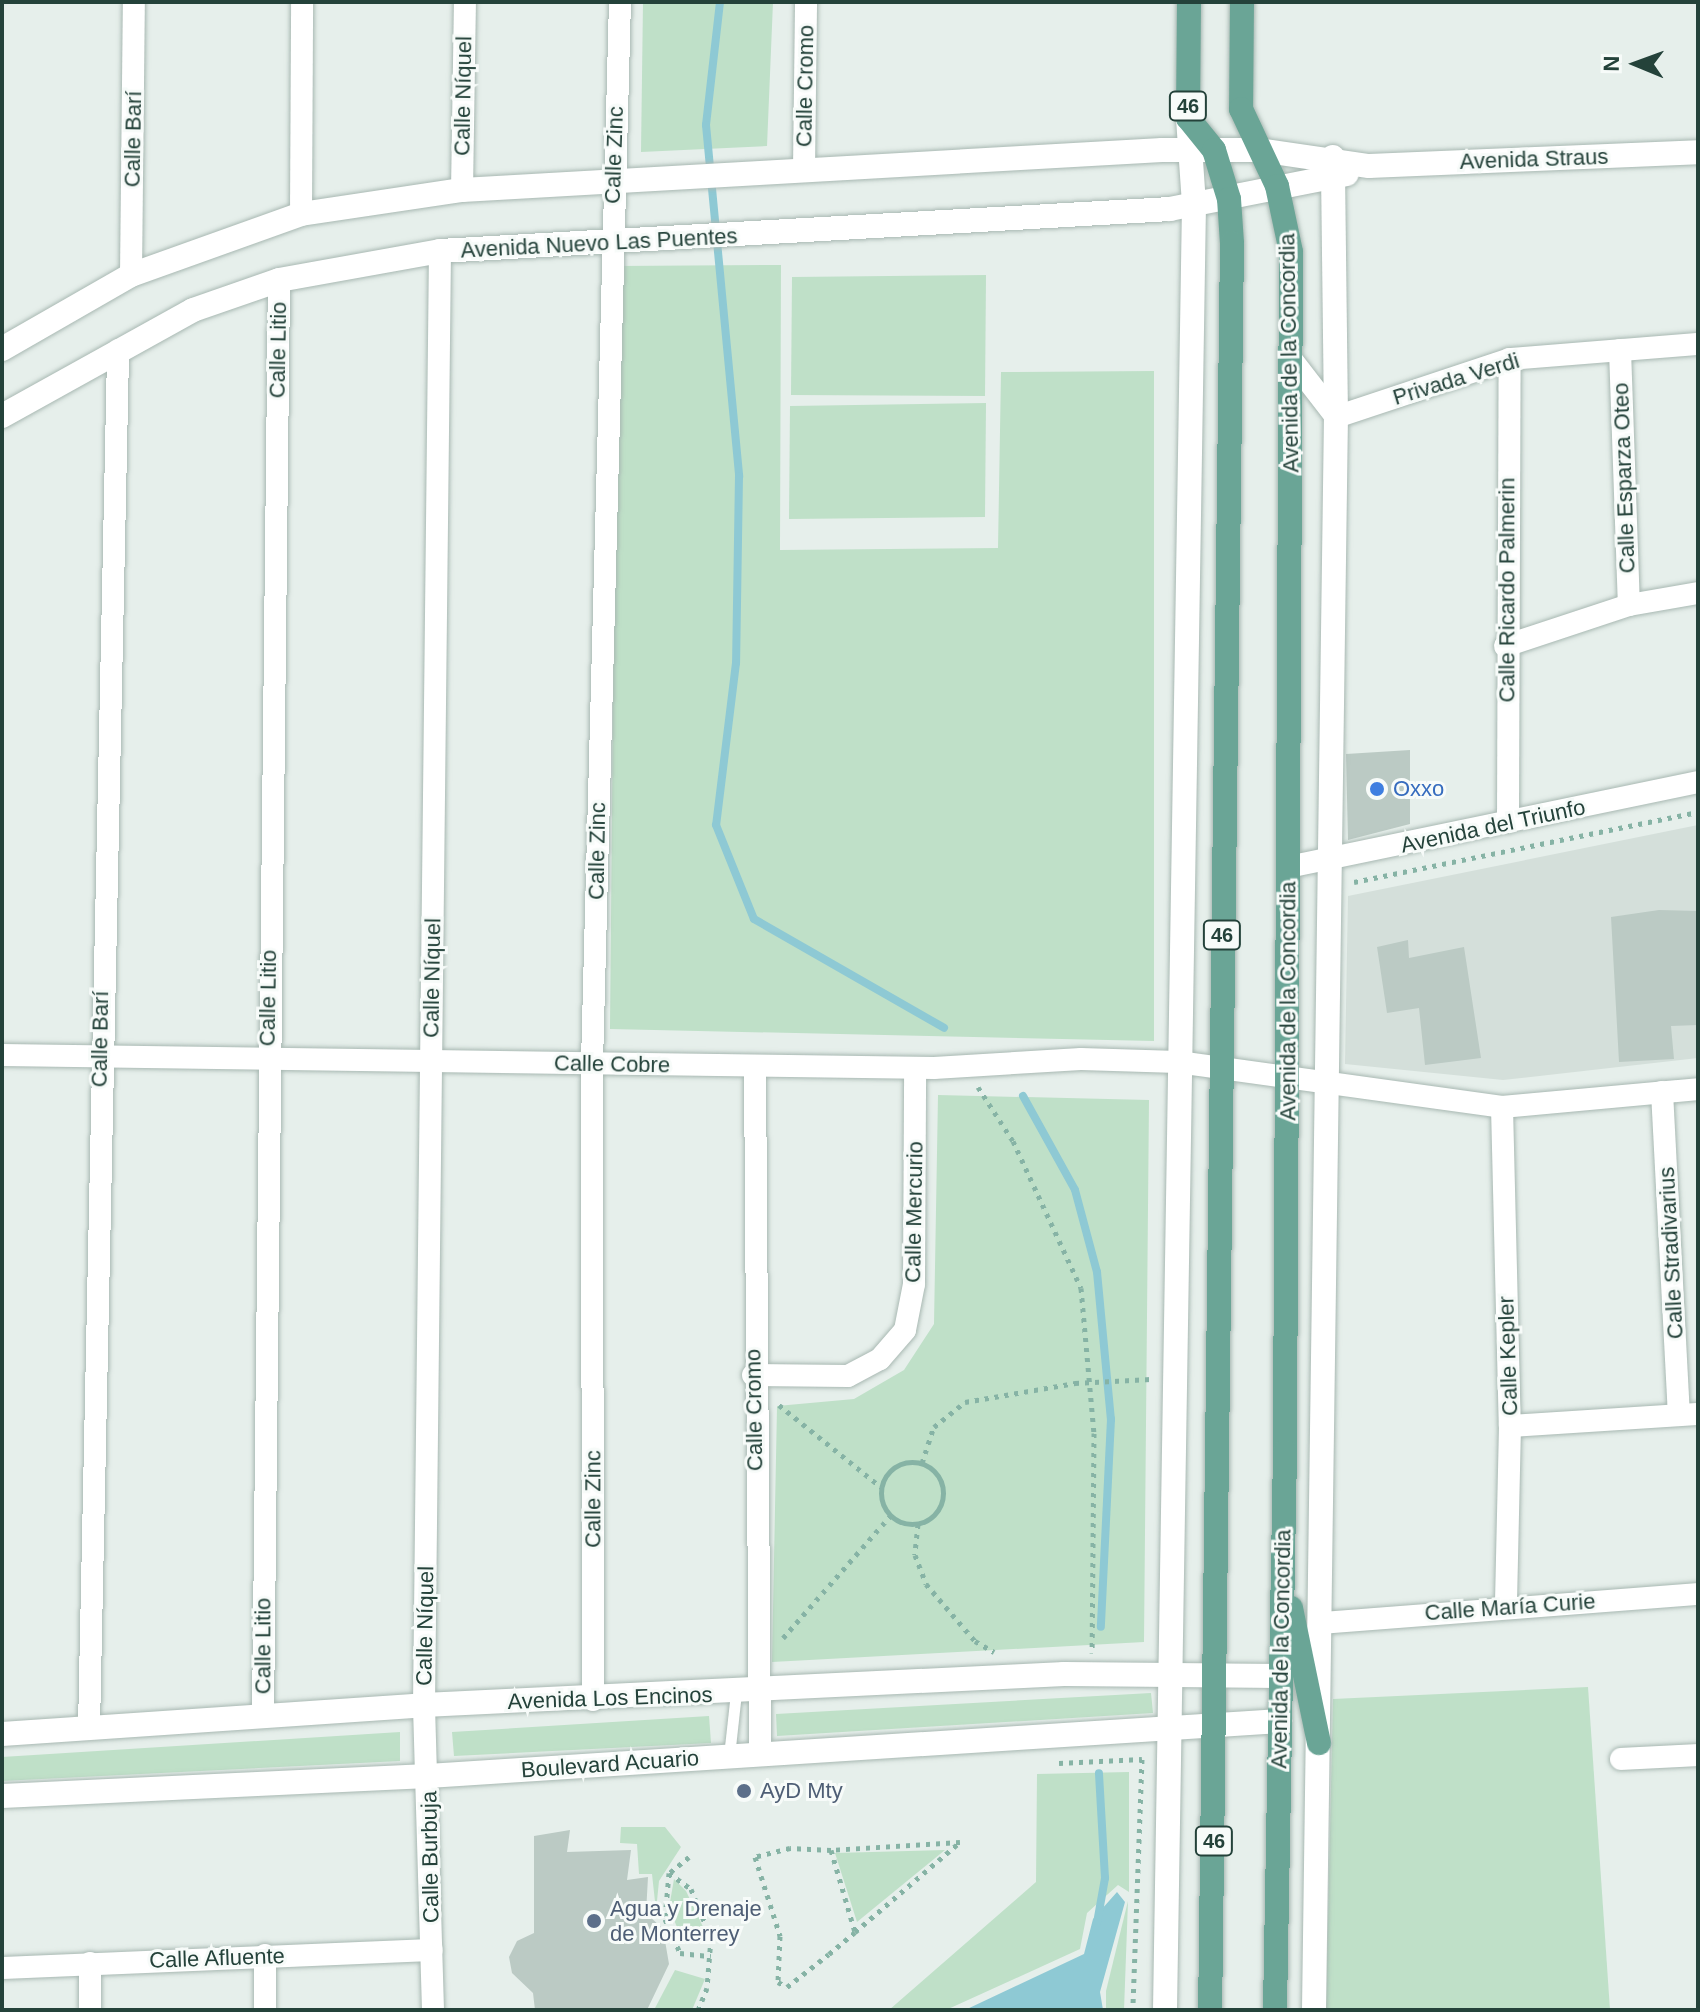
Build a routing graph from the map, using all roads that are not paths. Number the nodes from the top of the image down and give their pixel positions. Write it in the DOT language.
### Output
graph roads {
  1 [pos="134,2"];
  2 [pos="302,2"];
  3 [pos="465,2"];
  4 [pos="620,2"];
  5 [pos="806,2"];
  6 [pos="1189,2"];
  7 [pos="1242,2"];
  8 [pos="1202,150"];
  9 [pos="1259,150"];
  10 [pos="1698,152"];
  11 [pos="1334,168"];
  12 [pos="804,169"];
  13 [pos="613,181"];
  14 [pos="1277,186"];
  15 [pos="462,190"];
  16 [pos="1229,199"];
  17 [pos="1194,204"];
  18 [pos="301,214"];
  19 [pos="611,244"];
  20 [pos="440,251"];
  21 [pos="131,275"];
  22 [pos="279,280"];
  23 [pos="1698,344"];
  24 [pos="2,349"];
  25 [pos="118,350"];
  26 [pos="1620,350"];
  27 [pos="1510,359"];
  28 [pos="1292,360"];
  29 [pos="2,416"];
  30 [pos="1336,417"];
  31 [pos="1698,593"];
  32 [pos="1629,605"];
  33 [pos="1505,646"];
  34 [pos="1698,782"];
  35 [pos="1508,822"];
  36 [pos="1288,867"];
  37 [pos="1334,874"];
  38 [pos="2,1055"];
  39 [pos="99,1057"];
  40 [pos="267,1059"];
  41 [pos="431,1061"];
  42 [pos="1178,1062"];
  43 [pos="592,1063"];
  44 [pos="755,1066"];
  45 [pos="1221,1067"];
  46 [pos="915,1068"];
  47 [pos="1287,1075"];
  48 [pos="1327,1081"];
  49 [pos="1698,1089"];
  50 [pos="1662,1092"];
  51 [pos="1502,1107"];
  52 [pos="753,1375"];
  53 [pos="1688,1414"];
  54 [pos="1510,1426"];
  55 [pos="1282,1566"];
  56 [pos="1698,1594"];
  57 [pos="1506,1605"];
  58 [pos="1321,1623"];
  59 [pos="1175,1671"];
  60 [pos="1219,1672"];
  61 [pos="1281,1676"];
  62 [pos="761,1692"];
  63 [pos="736,1693"];
  64 [pos="593,1700"];
  65 [pos="424,1705"];
  66 [pos="263,1716"];
  67 [pos="1280,1721"];
  68 [pos="1217,1724"];
  69 [pos="1173,1727"];
  70 [pos="89,1728"];
  71 [pos="2,1734"];
  72 [pos="1319,1743"];
  73 [pos="760,1755"];
  74 [pos="1698,1755"];
  75 [pos="729,1756"];
  76 [pos="1621,1759"];
  77 [pos="428,1776"];
  78 [pos="2,1796"];
  79 [pos="432,1950"];
  80 [pos="265,1955"];
  81 [pos="90,1963"];
  82 [pos="2,1968"];
  83 [pos="90,2010"];
  84 [pos="265,2010"];
  85 [pos="433,2010"];
  86 [pos="1165,2010"];
  87 [pos="1210,2010"];
  88 [pos="1275,2010"];
  89 [pos="1314,2010"];
  1 -- 21 [label="street, Calle Barí"];
  2 -- 18 [label="street"];
  3 -- 15 [label="street, Calle Níquel"];
  4 -- 13 [label="street, Calle Zinc"];
  5 -- 12 [label="street, Calle Cromo"];
  6 -- 8 [label="main road, 46"];
  7 -- 9 [label="main road, Avenida de la Concordia / 46"];
  8 -- 9 [label="street, Avenida Straus"];
  8 -- 12 [label="street"];
  8 -- 16 [label="main road, 46"];
  8 -- 17 [label="street"];
  9 -- 11 [label="street, Avenida Straus"];
  9 -- 14 [label="main road, Avenida de la Concordia / 46"];
  10 -- 11 [label="street, Avenida Straus"];
  11 -- 14 [label="street, Avenida Straus"];
  11 -- 30 [label="street, Avenida de la Concordia"];
  12 -- 13 [label="street"];
  13 -- 15 [label="street"];
  13 -- 19 [label="street, Calle Zinc"];
  14 -- 16 [label="street, Avenida Straus"];
  14 -- 28 [label="main road, Avenida de la Concordia / 46"];
  15 -- 18 [label="street"];
  16 -- 17 [label="street, Avenida Nuevo Las Puentes"];
  16 -- 45 [label="main road, 46"];
  17 -- 19 [label="street, Avenida Nuevo Las Puentes"];
  17 -- 42 [label="street"];
  18 -- 21 [label="street"];
  19 -- 20 [label="street, Avenida Nuevo Las Puentes"];
  19 -- 43 [label="street, Calle Zinc"];
  20 -- 22 [label="street, Avenida Nuevo Las Puentes"];
  20 -- 41 [label="street, Calle Níquel"];
  21 -- 24 [label="street"];
  22 -- 25 [label="street, Avenida Nuevo Las Puentes"];
  22 -- 40 [label="street, Calle Litio"];
  23 -- 26 [label="street, Privada Verdi"];
  25 -- 29 [label="street, Avenida Nuevo Las Puentes"];
  25 -- 39 [label="street, Calle Barí"];
  26 -- 27 [label="street, Privada Verdi"];
  26 -- 32 [label="street, Calle Esparza Oteo"];
  27 -- 30 [label="street, Privada Verdi"];
  27 -- 33 [label="street, Calle Ricardo Palmerin"];
  28 -- 30 [label="street"];
  28 -- 36 [label="main road, Avenida de la Concordia / 46"];
  30 -- 37 [label="street, Avenida de la Concordia"];
  31 -- 32 [label="street"];
  32 -- 33 [label="street"];
  33 -- 35 [label="street, Calle Ricardo Palmerin"];
  34 -- 35 [label="street, Avenida del Triunfo"];
  35 -- 37 [label="street, Avenida del Triunfo"];
  36 -- 37 [label="street, Avenida del Triunfo"];
  36 -- 47 [label="main road, Avenida de la Concordia / 46"];
  37 -- 48 [label="street, Avenida de la Concordia"];
  38 -- 39 [label="street, Calle Cobre"];
  39 -- 40 [label="street, Calle Cobre"];
  39 -- 70 [label="street, Calle Barí"];
  40 -- 41 [label="street, Calle Cobre"];
  40 -- 66 [label="street, Calle Litio"];
  41 -- 43 [label="street, Calle Cobre"];
  41 -- 65 [label="street, Calle Níquel"];
  42 -- 45 [label="street, Calle Cobre"];
  42 -- 46 [label="street, Calle Cobre"];
  42 -- 59 [label="street"];
  43 -- 44 [label="street, Calle Cobre"];
  43 -- 64 [label="street, Calle Zinc"];
  44 -- 46 [label="street, Calle Cobre"];
  44 -- 52 [label="street, Calle Cromo"];
  45 -- 47 [label="street, Calle Cobre"];
  45 -- 60 [label="main road, 46"];
  46 -- 52 [label="street, Calle Mercurio"];
  47 -- 48 [label="street, Calle Cobre"];
  47 -- 55 [label="main road, Avenida de la Concordia / 46"];
  48 -- 51 [label="street, Calle Cobre"];
  48 -- 58 [label="street, Avenida de la Concordia"];
  49 -- 50 [label="street, Calle Cobre"];
  50 -- 51 [label="street, Calle Cobre"];
  50 -- 53 [label="street, Calle Stradivarius"];
  51 -- 54 [label="street, Calle Kepler"];
  52 -- 62 [label="street, Calle Cromo"];
  53 -- 54 [label="street"];
  54 -- 57 [label="street, Calle Kepler"];
  55 -- 61 [label="main road, Avenida de la Concordia / 46"];
  55 -- 72 [label="main road"];
  56 -- 57 [label="street, Calle María Curie"];
  57 -- 58 [label="street, Calle María Curie"];
  58 -- 72 [label="street, Avenida de la Concordia"];
  59 -- 60 [label="street, Avenida Los Encinos"];
  59 -- 62 [label="street, Avenida Los Encinos"];
  59 -- 69 [label="street"];
  60 -- 61 [label="street, Avenida Los Encinos"];
  60 -- 68 [label="main road, 46"];
  61 -- 67 [label="main road, Avenida de la Concordia / 46"];
  62 -- 63 [label="street, Avenida Los Encinos"];
  62 -- 73 [label="street, Calle Cromo"];
  63 -- 64 [label="street, Avenida Los Encinos"];
  63 -- 75 [label="lane"];
  64 -- 65 [label="street, Avenida Los Encinos"];
  65 -- 66 [label="street, Avenida Los Encinos"];
  65 -- 77 [label="street, Calle Burbuja"];
  66 -- 70 [label="street, Avenida Los Encinos"];
  67 -- 68 [label="street, Boulevard Acuario"];
  67 -- 88 [label="main road, Avenida de la Concordia / 46"];
  68 -- 69 [label="street, Boulevard Acuario"];
  68 -- 87 [label="main road, 46"];
  69 -- 73 [label="street, Boulevard Acuario"];
  69 -- 86 [label="street"];
  70 -- 71 [label="street, Avenida Los Encinos"];
  72 -- 89 [label="street, Avenida de la Concordia"];
  73 -- 75 [label="street, Boulevard Acuario"];
  74 -- 76 [label="street"];
  75 -- 77 [label="street, Boulevard Acuario"];
  77 -- 78 [label="street, Boulevard Acuario"];
  77 -- 79 [label="street, Calle Burbuja"];
  79 -- 80 [label="street, Calle Afluente"];
  79 -- 85 [label="street, Calle Burbuja"];
  80 -- 81 [label="street, Calle Afluente"];
  80 -- 84 [label="street"];
  81 -- 82 [label="street, Calle Afluente"];
  81 -- 83 [label="street"];
}
